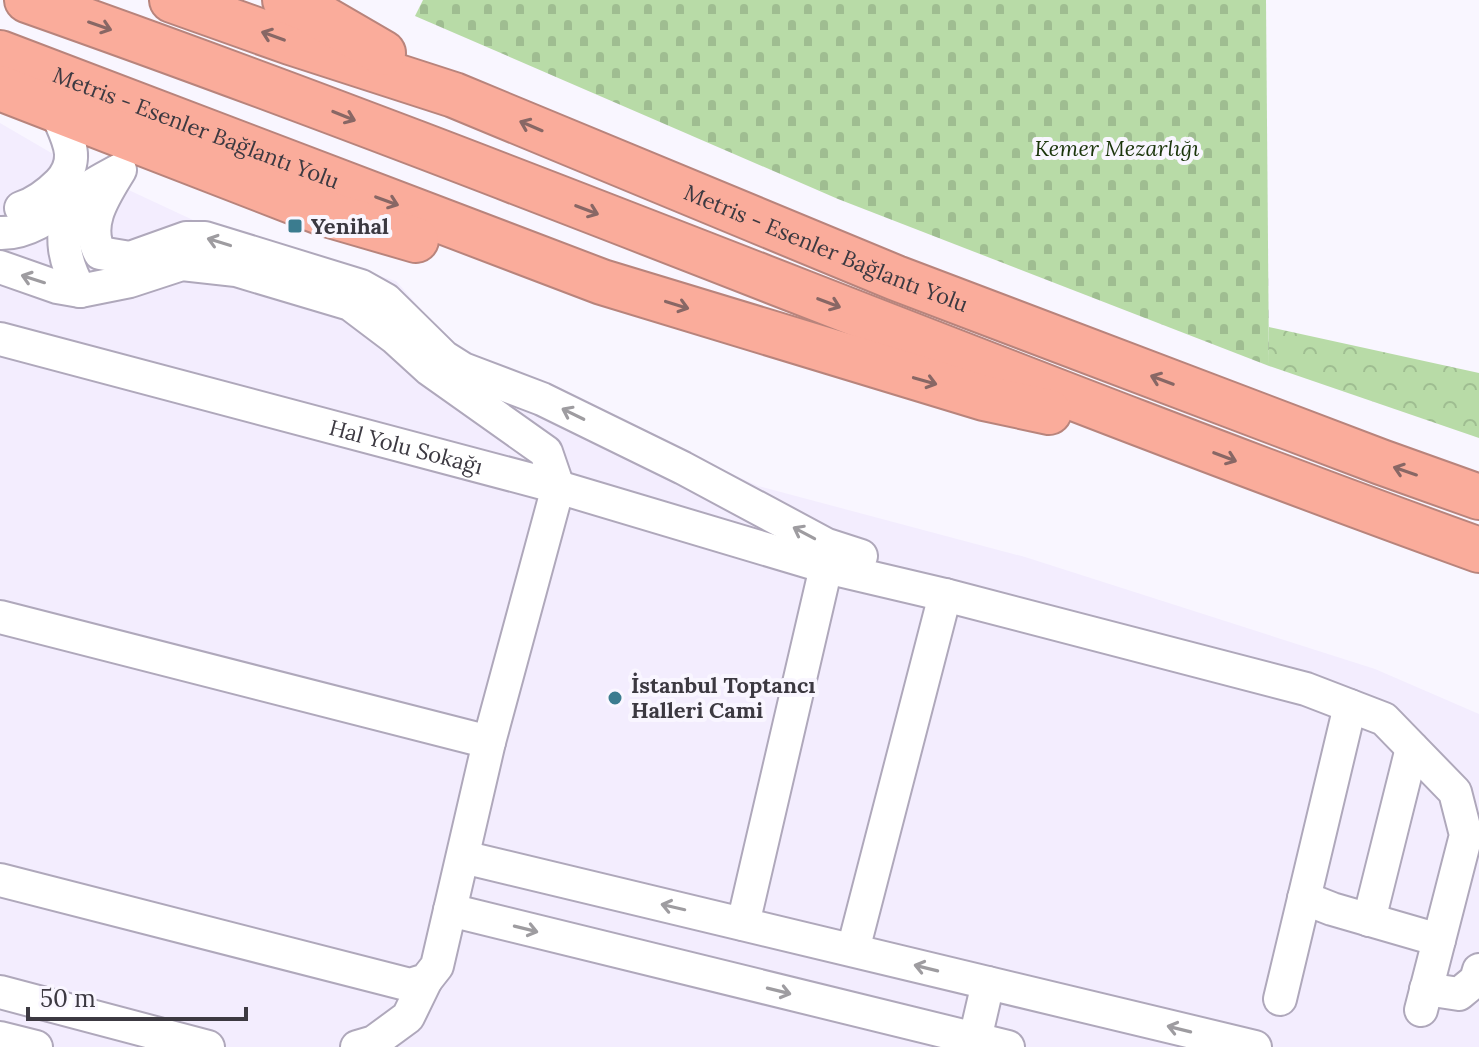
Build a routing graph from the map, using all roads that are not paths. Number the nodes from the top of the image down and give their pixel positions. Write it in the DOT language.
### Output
graph roads {
  1 [pos="27,0"];
  2 [pos="172,0"];
  3 [pos="285,0"];
  4 [pos="0,53"];
  5 [pos="0,88"];
  6 [pos="454,95"];
  7 [pos="56,111"];
  8 [pos="204,168"];
  9 [pos="120,170"];
  10 [pos="68,205"];
  11 [pos="0,212"];
  12 [pos="0,233"];
  13 [pos="0,267"];
  14 [pos="602,282"];
  15 [pos="80,291"];
  16 [pos="0,339"];
  17 [pos="1126,420"];
  18 [pos="558,487"];
  19 [pos="1479,497"];
  20 [pos="1479,550"];
  21 [pos="826,567"];
  22 [pos="945,595"];
  23 [pos="0,617"];
  24 [pos="1250,675"];
  25 [pos="1350,706"];
  26 [pos="489,742"];
  27 [pos="1412,748"];
  28 [pos="1467,789"];
  29 [pos="463,857"];
  30 [pos="0,880"];
  31 [pos="1304,898"];
  32 [pos="450,910"];
  33 [pos="1369,920"];
  34 [pos="743,924"];
  35 [pos="1439,940"];
  36 [pos="853,950"];
  37 [pos="1479,970"];
  38 [pos="426,980"];
  39 [pos="988,983"];
  40 [pos="0,992"];
  41 [pos="1280,999"];
  42 [pos="0,1038"];
  43 [pos="928,1038"];
  44 [pos="975,1039"];
  45 [pos="36,1047"];
  46 [pos="208,1047"];
  47 [pos="357,1047"];
  48 [pos="1008,1047"];
  49 [pos="1255,1047"];
  1 -- 17 [label="highway, Metris - Esenler Bağlantı Yolu, one-way"];
  6 -- 2 [label="highway, Metris - Esenler Bağlantı Yolu, one-way"];
  3 -- 6 [label="highway"];
  4 -- 14 [label="highway, Metris - Esenler Bağlantı Yolu, one-way"];
  5 -- 7 [label="highway"];
  19 -- 6 [label="highway, Metris - Esenler Bağlantı Yolu, one-way"];
  7 -- 8 [label="highway"];
  7 -- 11 [label="lane"];
  8 -- 9 [label="lane"];
  8 -- 14 [label="highway"];
  9 -- 10 [label="lane"];
  24 -- 9 [label="lane, one-way"];
  10 -- 12 [label="lane"];
  10 -- 15 [label="lane"];
  15 -- 13 [label="lane, one-way"];
  14 -- 17 [label="highway, Metris - Esenler Bağlantı Yolu, one-way"];
  15 -- 18 [label="lane"];
  16 -- 18 [label="lane, Hal Yolu Sokağı"];
  17 -- 20 [label="highway, Metris - Esenler Bağlantı Yolu, one-way"];
  18 -- 21 [label="lane, Hal Yolu Sokağı"];
  18 -- 26 [label="lane"];
  21 -- 22 [label="lane, Hal Yolu Sokağı"];
  21 -- 34 [label="lane"];
  22 -- 24 [label="lane, Hal Yolu Sokağı"];
  22 -- 36 [label="lane"];
  23 -- 26 [label="lane"];
  24 -- 25 [label="lane"];
  25 -- 27 [label="lane"];
  25 -- 31 [label="lane"];
  26 -- 29 [label="lane"];
  27 -- 28 [label="lane"];
  27 -- 33 [label="lane"];
  28 -- 35 [label="lane"];
  29 -- 32 [label="lane"];
  34 -- 29 [label="lane, one-way"];
  30 -- 38 [label="lane"];
  31 -- 33 [label="lane"];
  31 -- 41 [label="lane"];
  32 -- 38 [label="lane"];
  32 -- 43 [label="lane, one-way"];
  33 -- 35 [label="lane"];
  34 -- 36 [label="lane"];
  35 -- 37 [label="lane"];
  39 -- 36 [label="lane, one-way"];
  38 -- 47 [label="lane"];
  39 -- 44 [label="lane"];
  49 -- 39 [label="lane, one-way"];
  40 -- 46 [label="lane"];
  42 -- 45 [label="lane"];
  43 -- 44 [label="lane"];
  44 -- 48 [label="lane"];
}
